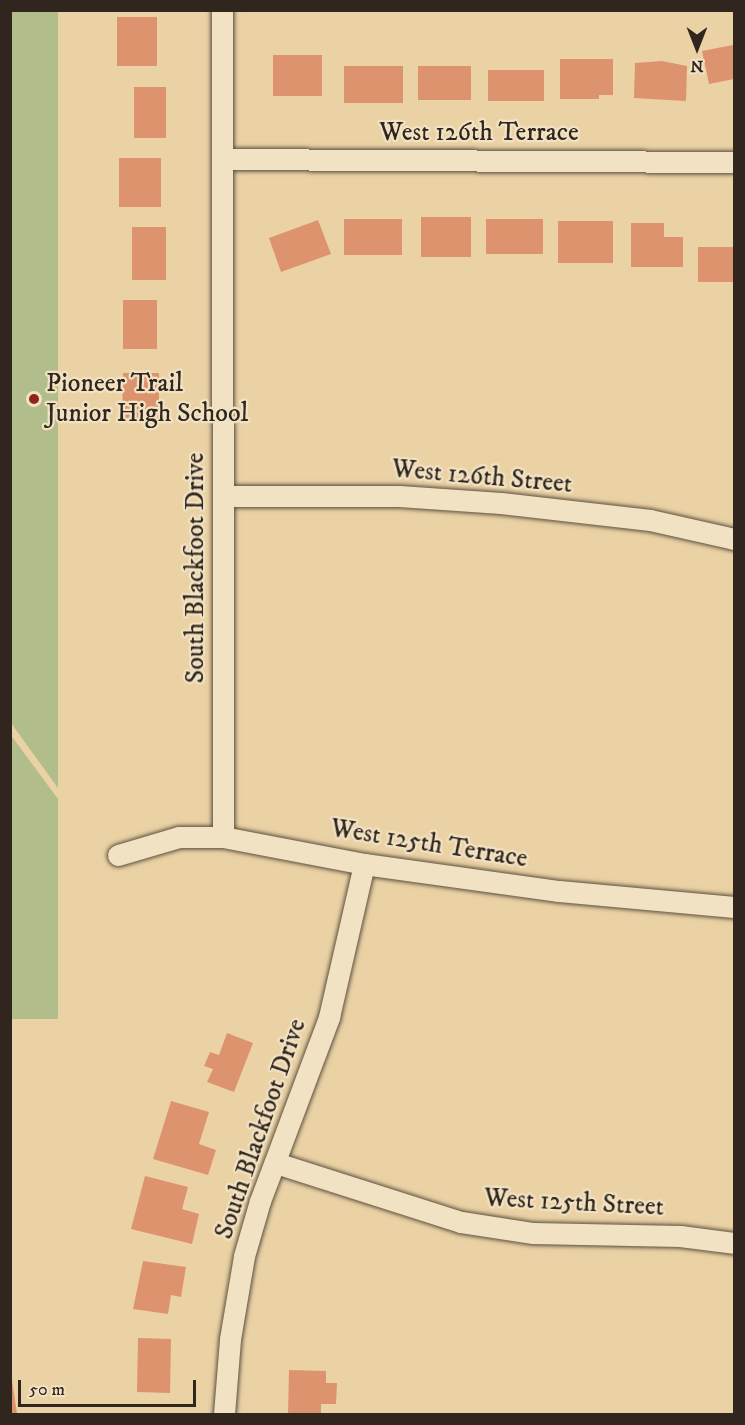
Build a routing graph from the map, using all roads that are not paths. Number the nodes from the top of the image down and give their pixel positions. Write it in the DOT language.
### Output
graph roads {
  1 [pos="222,10"];
  2 [pos="224,159"];
  3 [pos="735,162"];
  4 [pos="223,496"];
  5 [pos="735,539"];
  6 [pos="223,837"];
  7 [pos="118,855"];
  8 [pos="364,864"];
  9 [pos="735,907"];
  10 [pos="276,1163"];
  11 [pos="735,1243"];
  12 [pos="224,1414"];
  1 -- 2 [label="street, South Blackfoot Drive"];
  2 -- 3 [label="street, West 126th Terrace"];
  2 -- 4 [label="street, South Blackfoot Drive"];
  4 -- 5 [label="street, West 126th Street"];
  4 -- 6 [label="street, South Blackfoot Drive"];
  6 -- 7 [label="street, West 125th Terrace"];
  6 -- 8 [label="street, West 125th Terrace"];
  8 -- 9 [label="street, West 125th Terrace"];
  8 -- 10 [label="street, South Blackfoot Drive"];
  10 -- 11 [label="street, West 125th Street"];
  10 -- 12 [label="street, South Blackfoot Drive"];
}
